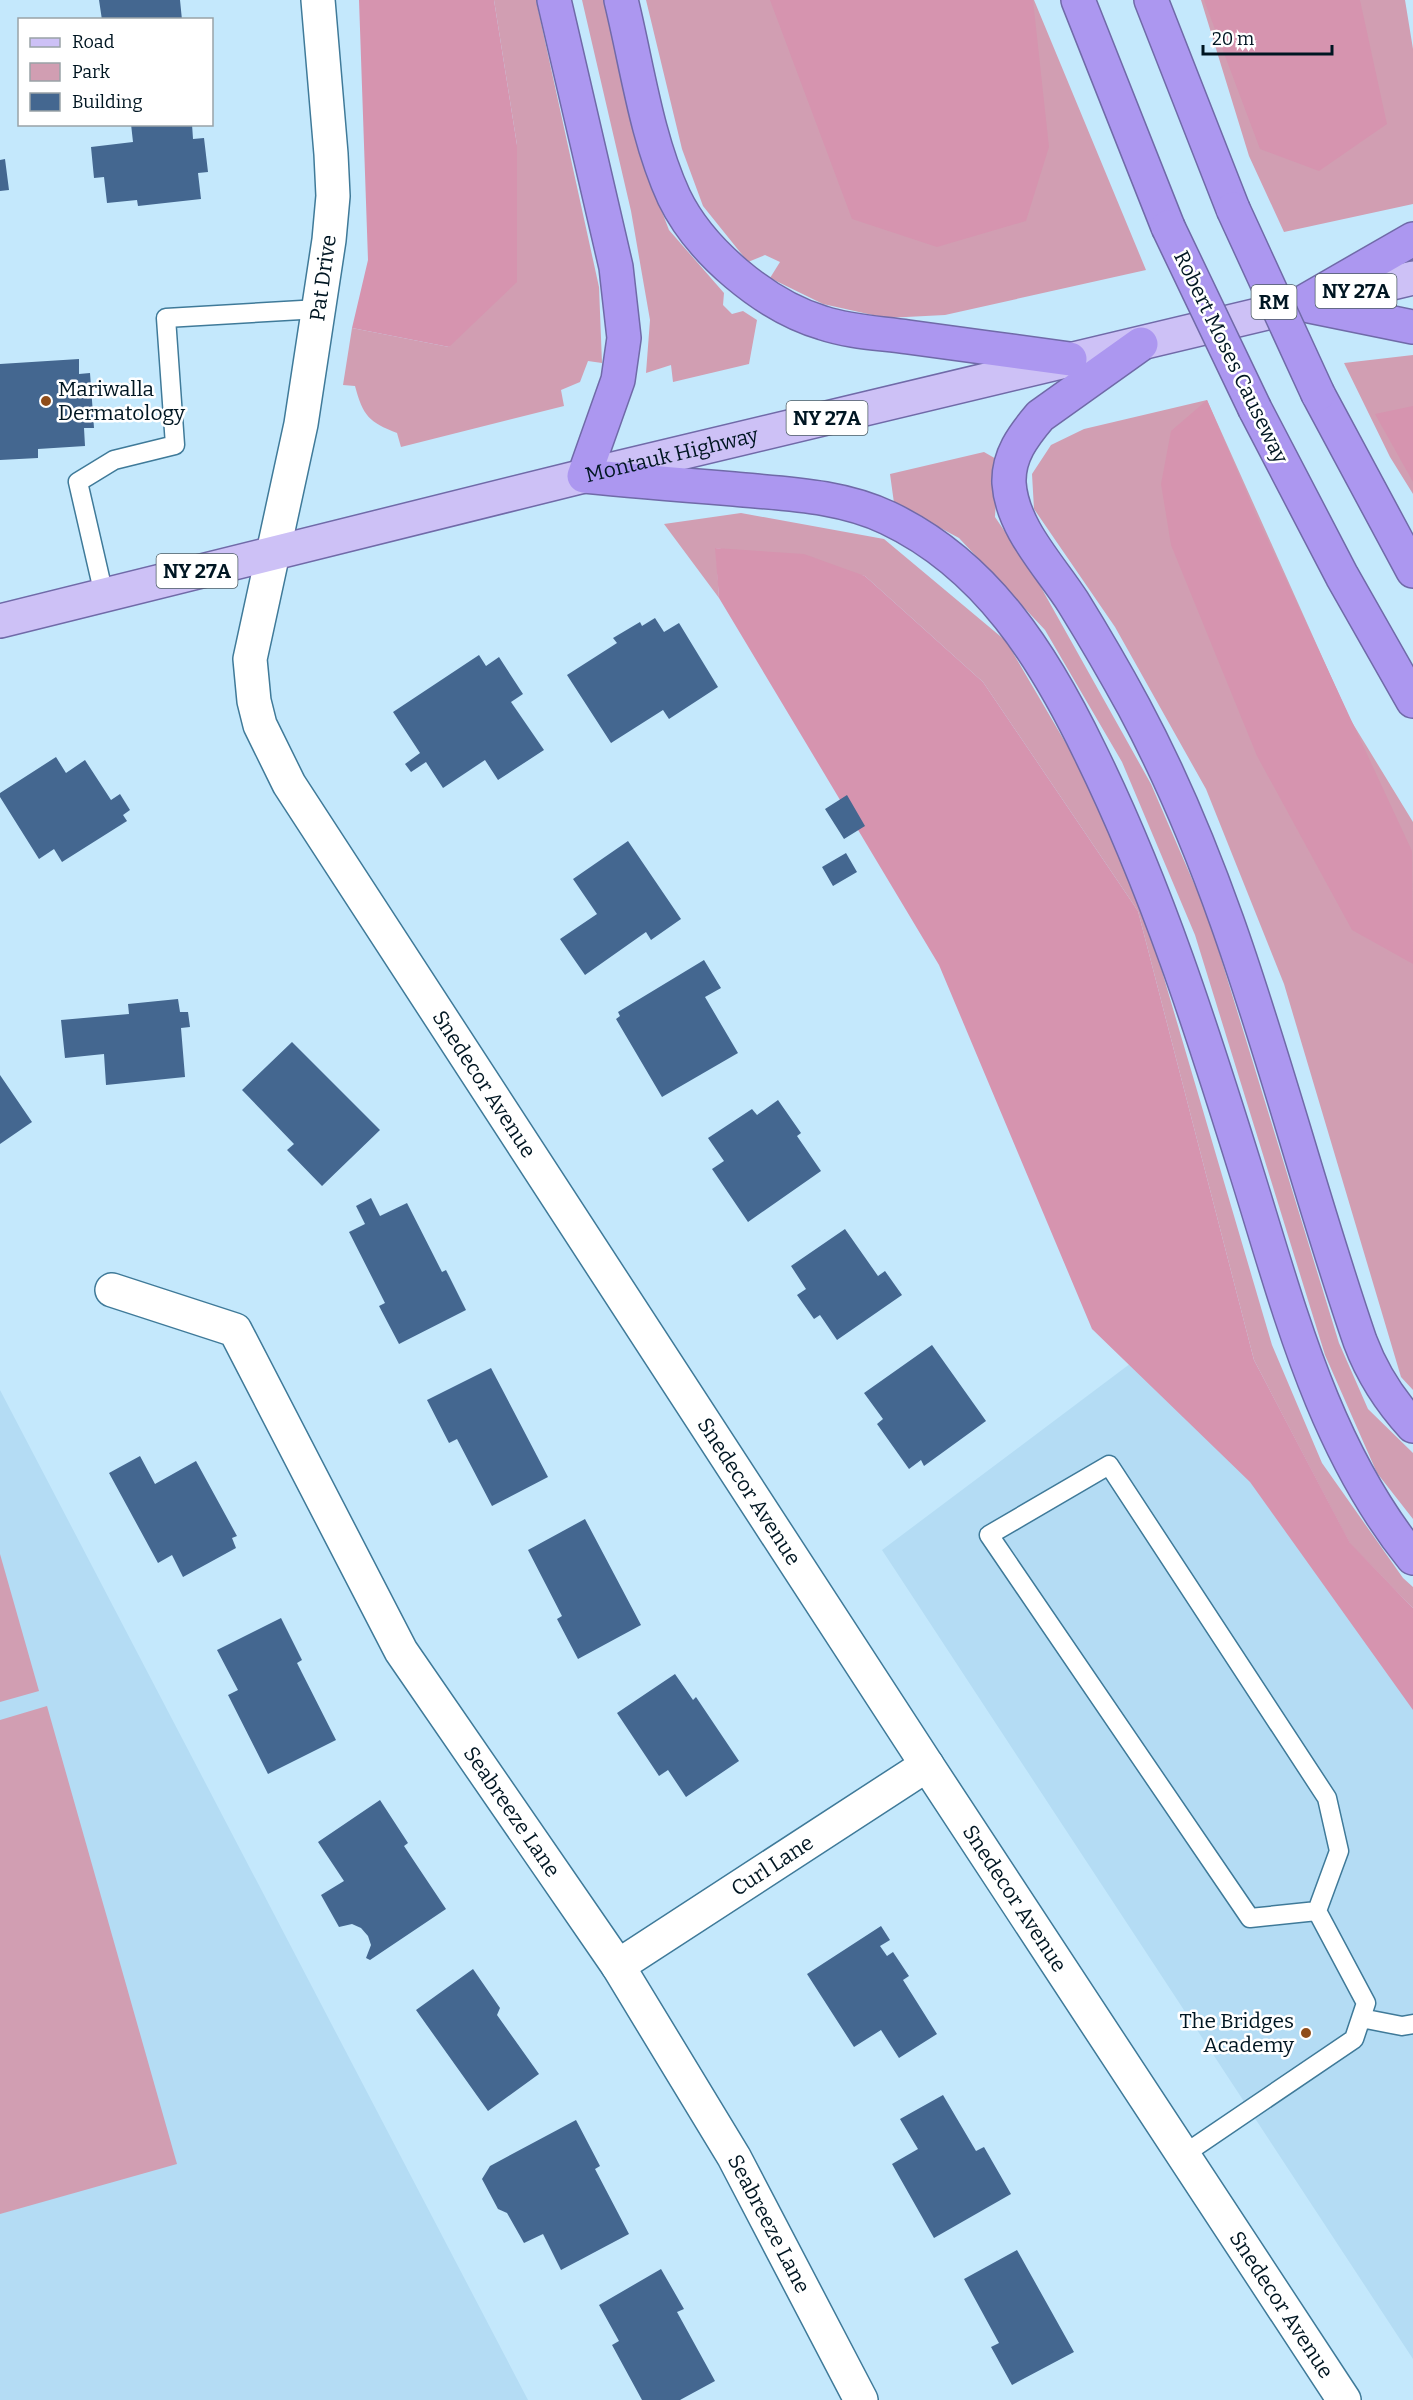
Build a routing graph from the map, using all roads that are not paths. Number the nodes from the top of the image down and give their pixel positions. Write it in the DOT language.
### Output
graph roads {
  1 [pos="318,0"];
  2 [pos="554,0"];
  3 [pos="621,0"];
  4 [pos="1078,0"];
  5 [pos="1151,0"];
  6 [pos="1413,238"];
  7 [pos="1413,278"];
  8 [pos="1300,304"];
  9 [pos="319,309"];
  10 [pos="1413,327"];
  11 [pos="1141,344"];
  12 [pos="1070,359"];
  13 [pos="584,476"];
  14 [pos="273,552"];
  15 [pos="1413,571"];
  16 [pos="104,595"];
  17 [pos="0,621"];
  18 [pos="1413,701"];
  19 [pos="112,1290"];
  20 [pos="1413,1426"];
  21 [pos="1413,1558"];
  22 [pos="927,1765"];
  23 [pos="1317,1911"];
  24 [pos="618,1966"];
  25 [pos="1361,2018"];
  26 [pos="1413,2024"];
  27 [pos="1183,2155"];
  28 [pos="861,2400"];
  29 [pos="1344,2400"];
  1 -- 9 [label="street, Pat Drive"];
  2 -- 13 [label="highway"];
  3 -- 12 [label="highway"];
  4 -- 18 [label="highway, Robert Moses Causeway, bridge"];
  5 -- 15 [label="highway, RM, bridge"];
  6 -- 8 [label="highway"];
  7 -- 8 [label="main road, Montauk Highway / NY 27A"];
  8 -- 10 [label="highway"];
  8 -- 11 [label="main road, Montauk Highway / NY 27A"];
  9 -- 14 [label="street, Pat Drive"];
  9 -- 16 [label="lane"];
  11 -- 12 [label="main road, Montauk Highway / NY 27A"];
  11 -- 20 [label="highway"];
  12 -- 13 [label="main road, Montauk Highway / NY 27A"];
  13 -- 14 [label="main road, Montauk Highway / NY 27A"];
  13 -- 21 [label="highway"];
  14 -- 16 [label="main road, Montauk Highway / NY 27A"];
  14 -- 22 [label="street, Snedecor Avenue"];
  16 -- 17 [label="main road, Montauk Highway / NY 27A"];
  19 -- 24 [label="street, Seabreeze Lane"];
  22 -- 24 [label="street, Curl Lane"];
  22 -- 27 [label="street, Snedecor Avenue"];
  23 -- 23 [label="lane"];
  23 -- 25 [label="lane"];
  24 -- 28 [label="street, Seabreeze Lane"];
  25 -- 26 [label="lane"];
  25 -- 27 [label="lane"];
  27 -- 29 [label="street, Snedecor Avenue"];
}
